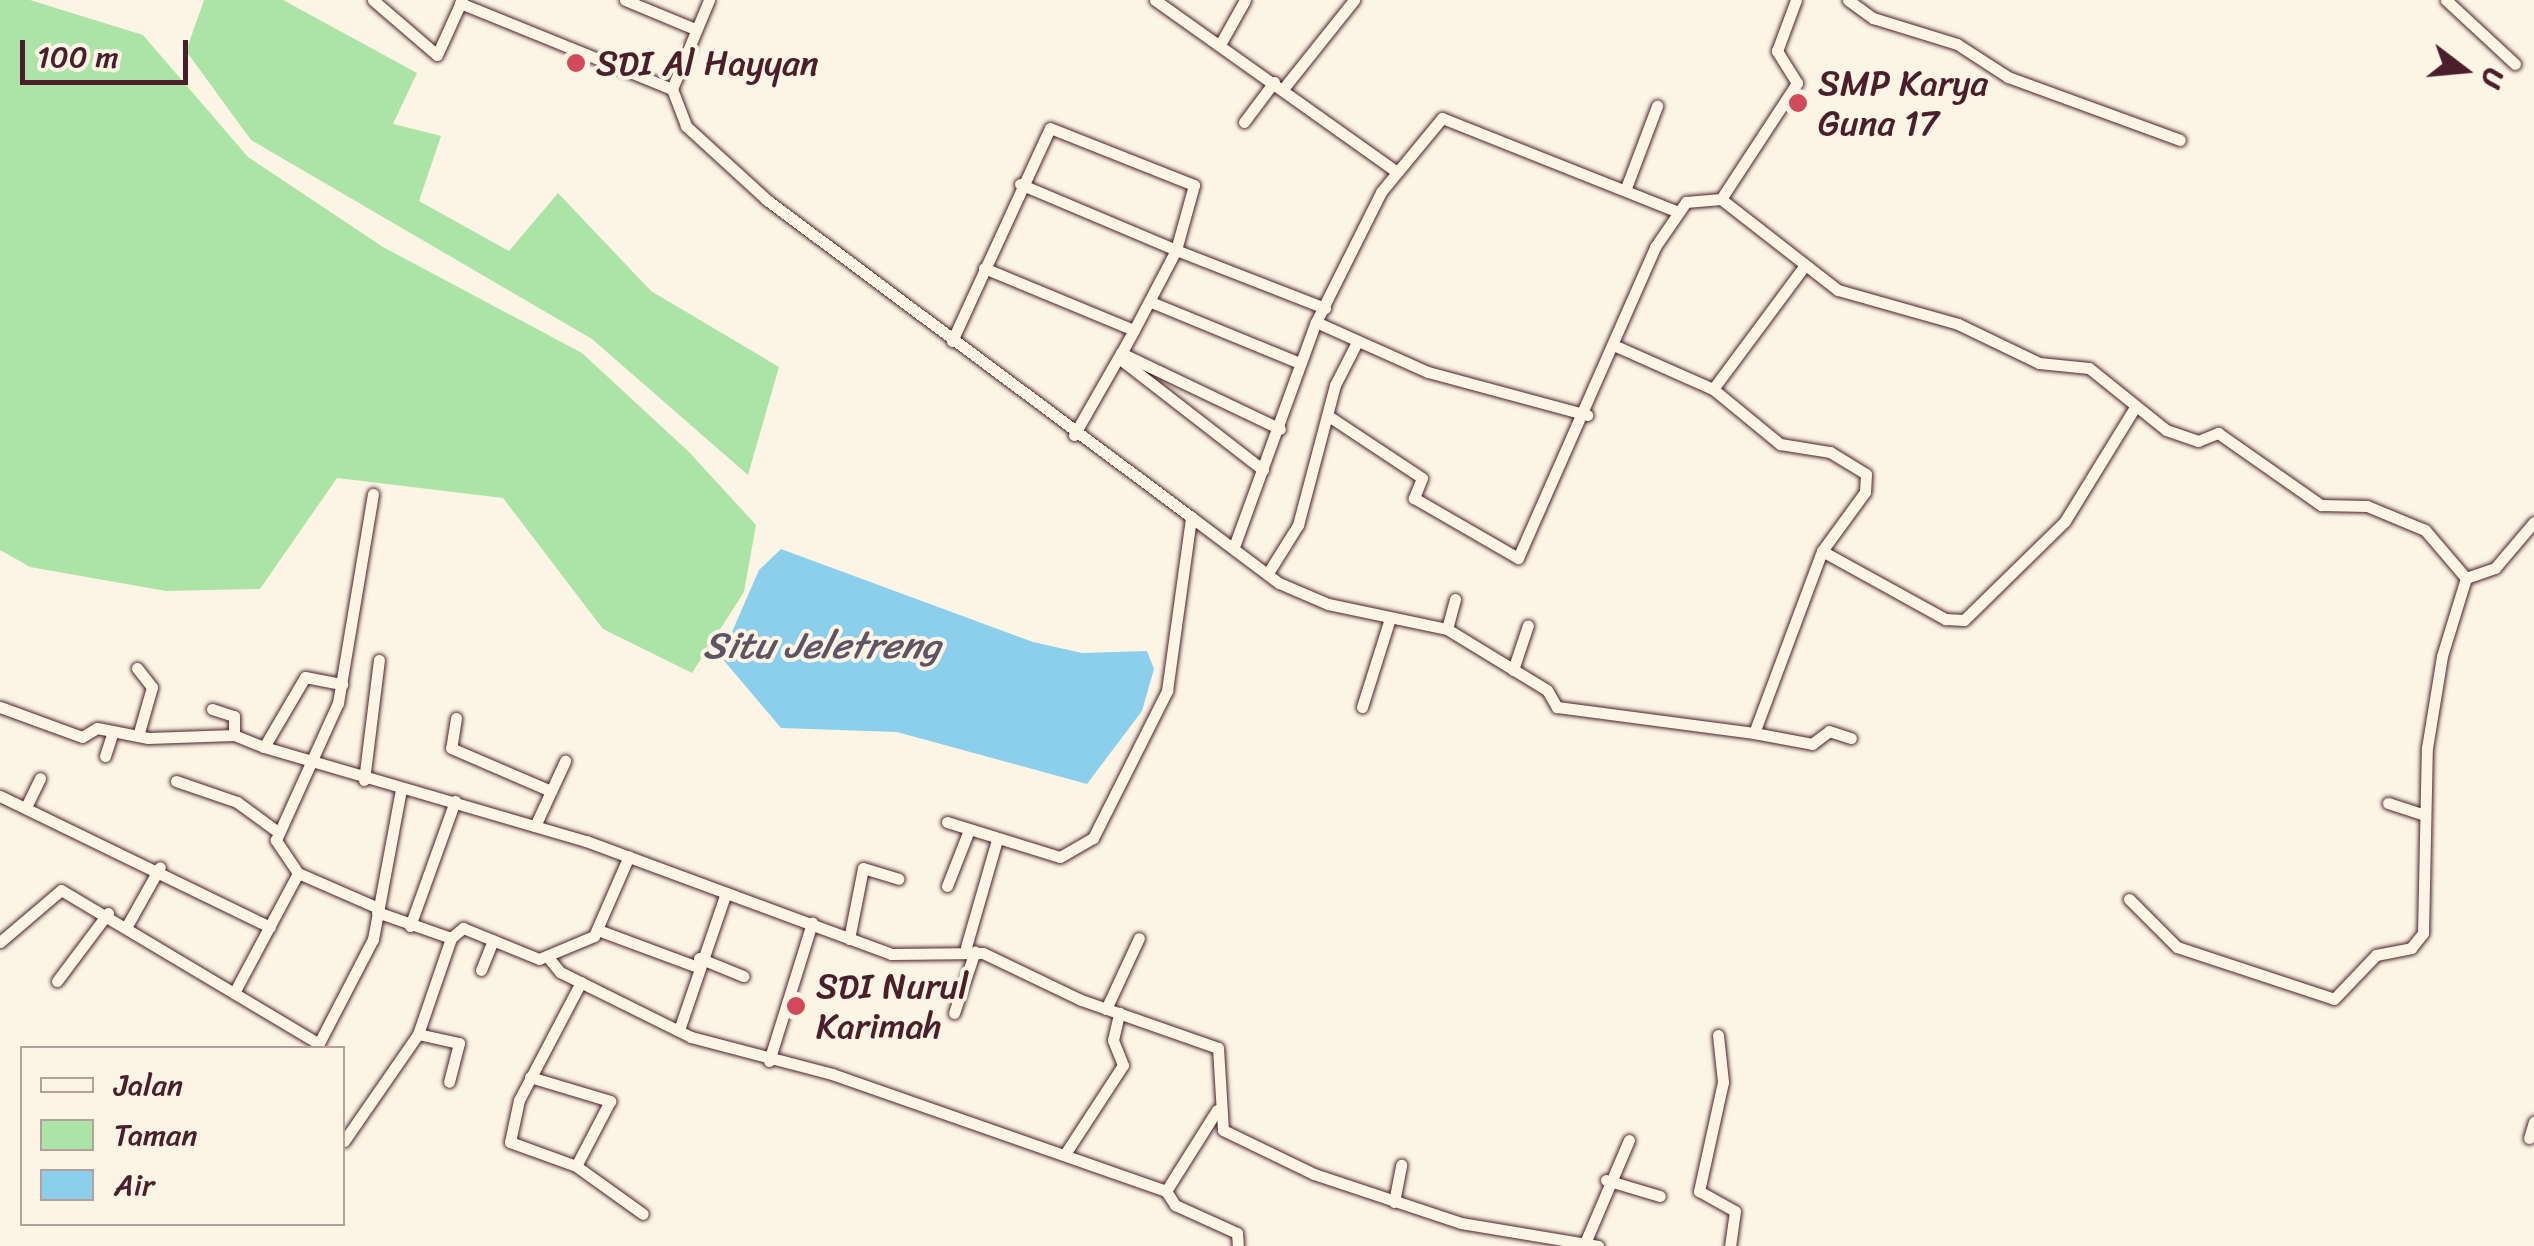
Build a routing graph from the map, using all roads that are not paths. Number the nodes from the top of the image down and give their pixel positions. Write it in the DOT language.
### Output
graph roads {
  1 [pos="373,0"];
  2 [pos="625,0"];
  3 [pos="709,0"];
  4 [pos="1155,0"];
  5 [pos="1245,0"];
  6 [pos="1354,0"];
  7 [pos="1796,0"];
  8 [pos="1848,0"];
  9 [pos="2446,0"];
  10 [pos="461,2"];
  11 [pos="695,29"];
  12 [pos="1222,40"];
  13 [pos="2515,64"];
  14 [pos="1278,85"];
  15 [pos="672,88"];
  16 [pos="1657,106"];
  17 [pos="1244,122"];
  18 [pos="2180,140"];
  19 [pos="1396,171"];
  20 [pos="1020,184"];
  21 [pos="1626,188"];
  22 [pos="1721,199"];
  23 [pos="1678,212"];
  24 [pos="1176,250"];
  25 [pos="984,268"];
  26 [pos="1802,268"];
  27 [pos="1151,302"];
  28 [pos="1325,308"];
  29 [pos="1316,322"];
  30 [pos="1134,330"];
  31 [pos="952,341"];
  32 [pos="1356,342"];
  33 [pos="1618,347"];
  34 [pos="1120,356"];
  35 [pos="1300,363"];
  36 [pos="1713,389"];
  37 [pos="2135,408"];
  38 [pos="1588,414"];
  39 [pos="1330,417"];
  40 [pos="1280,429"];
  41 [pos="1074,435"];
  42 [pos="1263,470"];
  43 [pos="372,494"];
  44 [pos="1191,517"];
  45 [pos="2534,522"];
  46 [pos="1235,544"];
  47 [pos="1822,551"];
  48 [pos="1268,574"];
  49 [pos="2466,578"];
  50 [pos="1456,599"];
  51 [pos="1390,618"];
  52 [pos="1528,625"];
  53 [pos="1447,628"];
  54 [pos="380,660"];
  55 [pos="136,668"];
  56 [pos="1513,670"];
  57 [pos="342,684"];
  58 [pos="0,707"];
  59 [pos="1362,708"];
  60 [pos="212,710"];
  61 [pos="456,718"];
  62 [pos="113,731"];
  63 [pos="1754,734"];
  64 [pos="234,735"];
  65 [pos="138,736"];
  66 [pos="1851,738"];
  67 [pos="264,747"];
  68 [pos="104,756"];
  69 [pos="565,760"];
  70 [pos="310,762"];
  71 [pos="40,778"];
  72 [pos="364,780"];
  73 [pos="176,781"];
  74 [pos="401,788"];
  75 [pos="551,791"];
  76 [pos="0,796"];
  77 [pos="455,800"];
  78 [pos="2388,803"];
  79 [pos="26,806"];
  80 [pos="2424,815"];
  81 [pos="947,822"];
  82 [pos="536,826"];
  83 [pos="969,830"];
  84 [pos="278,832"];
  85 [pos="996,843"];
  86 [pos="629,856"];
  87 [pos="160,867"];
  88 [pos="298,873"];
  89 [pos="898,880"];
  90 [pos="947,886"];
  91 [pos="726,893"];
  92 [pos="2129,899"];
  93 [pos="377,910"];
  94 [pos="108,913"];
  95 [pos="812,923"];
  96 [pos="128,924"];
  97 [pos="410,926"];
  98 [pos="270,927"];
  99 [pos="598,930"];
  100 [pos="451,938"];
  101 [pos="1139,938"];
  102 [pos="849,939"];
  103 [pos="492,940"];
  104 [pos="0,942"];
  105 [pos="970,949"];
  106 [pos="547,956"];
  107 [pos="697,962"];
  108 [pos="481,970"];
  109 [pos="743,976"];
  110 [pos="57,981"];
  111 [pos="581,982"];
  112 [pos="234,993"];
  113 [pos="1113,1011"];
  114 [pos="954,1014"];
  115 [pos="679,1030"];
  116 [pos="418,1034"];
  117 [pos="1718,1036"];
  118 [pos="318,1046"];
  119 [pos="769,1062"];
  120 [pos="530,1077"];
  121 [pos="449,1082"];
  122 [pos="1217,1110"];
  123 [pos="2534,1122"];
  124 [pos="2530,1138"];
  125 [pos="345,1139"];
  126 [pos="1629,1140"];
  127 [pos="1064,1154"];
  128 [pos="1401,1165"];
  129 [pos="576,1166"];
  130 [pos="1606,1180"];
  131 [pos="1166,1190"];
  132 [pos="1660,1196"];
  133 [pos="1394,1202"];
  134 [pos="643,1214"];
  135 [pos="1592,1245"];
  136 [pos="1238,1246"];
  137 [pos="1730,1246"];
  1 -- 10 [label="street"];
  2 -- 11 [label="street"];
  3 -- 11 [label="street"];
  4 -- 12 [label="street"];
  5 -- 12 [label="street"];
  6 -- 14 [label="street"];
  7 -- 22 [label="street"];
  8 -- 18 [label="street"];
  9 -- 13 [label="street"];
  10 -- 15 [label="street"];
  11 -- 15 [label="street"];
  12 -- 14 [label="street"];
  14 -- 17 [label="street"];
  14 -- 19 [label="street"];
  15 -- 31 [label="street"];
  16 -- 21 [label="street"];
  19 -- 21 [label="street"];
  19 -- 28 [label="street"];
  20 -- 24 [label="street"];
  20 -- 24 [label="street"];
  20 -- 25 [label="street"];
  21 -- 23 [label="street"];
  22 -- 23 [label="street"];
  22 -- 26 [label="street"];
  23 -- 33 [label="street"];
  24 -- 27 [label="street"];
  24 -- 28 [label="street"];
  25 -- 30 [label="street"];
  25 -- 31 [label="street"];
  26 -- 36 [label="street"];
  26 -- 37 [label="street"];
  27 -- 30 [label="street"];
  27 -- 35 [label="street"];
  28 -- 29 [label="street"];
  29 -- 32 [label="street"];
  29 -- 35 [label="street"];
  30 -- 34 [label="street"];
  31 -- 41 [label="street"];
  32 -- 38 [label="street"];
  32 -- 39 [label="street"];
  33 -- 36 [label="street"];
  33 -- 38 [label="street"];
  34 -- 40 [label="street"];
  34 -- 41 [label="street"];
  34 -- 42 [label="street"];
  35 -- 40 [label="street"];
  36 -- 47 [label="street"];
  37 -- 47 [label="street"];
  37 -- 49 [label="street"];
  38 -- 39 [label="street"];
  39 -- 48 [label="street"];
  40 -- 42 [label="street"];
  41 -- 44 [label="street"];
  42 -- 46 [label="street"];
  43 -- 57 [label="street"];
  44 -- 46 [label="street"];
  44 -- 85 [label="street"];
  45 -- 49 [label="street"];
  46 -- 48 [label="street"];
  47 -- 63 [label="street"];
  48 -- 51 [label="street"];
  49 -- 80 [label="street"];
  50 -- 53 [label="street"];
  51 -- 53 [label="street"];
  51 -- 59 [label="street"];
  52 -- 56 [label="street"];
  53 -- 56 [label="street"];
  54 -- 72 [label="street"];
  55 -- 65 [label="street"];
  56 -- 63 [label="street"];
  57 -- 67 [label="street"];
  57 -- 70 [label="street"];
  58 -- 62 [label="street"];
  60 -- 64 [label="street"];
  61 -- 75 [label="street"];
  62 -- 65 [label="street"];
  62 -- 68 [label="street"];
  63 -- 66 [label="street"];
  64 -- 65 [label="street"];
  64 -- 67 [label="street"];
  67 -- 70 [label="street"];
  69 -- 75 [label="street"];
  70 -- 72 [label="street"];
  70 -- 84 [label="street"];
  71 -- 79 [label="street"];
  72 -- 74 [label="street"];
  73 -- 84 [label="street"];
  74 -- 77 [label="street"];
  74 -- 93 [label="street"];
  75 -- 82 [label="street"];
  76 -- 79 [label="street"];
  77 -- 82 [label="street"];
  77 -- 97 [label="street"];
  78 -- 80 [label="street"];
  79 -- 87 [label="street"];
  80 -- 92 [label="street"];
  81 -- 83 [label="street"];
  82 -- 86 [label="street"];
  83 -- 85 [label="street"];
  83 -- 90 [label="street"];
  84 -- 88 [label="street"];
  85 -- 105 [label="street"];
  86 -- 91 [label="street"];
  86 -- 99 [label="street"];
  87 -- 96 [label="street"];
  87 -- 98 [label="street"];
  88 -- 93 [label="street"];
  88 -- 98 [label="street"];
  89 -- 102 [label="street"];
  91 -- 95 [label="street"];
  91 -- 107 [label="street"];
  93 -- 97 [label="street"];
  93 -- 118 [label="street"];
  94 -- 96 [label="street"];
  94 -- 104 [label="street"];
  94 -- 110 [label="street"];
  95 -- 102 [label="street"];
  95 -- 119 [label="street"];
  96 -- 112 [label="street"];
  97 -- 100 [label="street"];
  98 -- 112 [label="street"];
  99 -- 106 [label="street"];
  99 -- 107 [label="street"];
  100 -- 103 [label="street"];
  100 -- 116 [label="street"];
  101 -- 113 [label="street"];
  102 -- 105 [label="street"];
  103 -- 106 [label="street"];
  103 -- 108 [label="street"];
  105 -- 113 [label="street"];
  105 -- 114 [label="street"];
  106 -- 111 [label="street"];
  107 -- 109 [label="street"];
  107 -- 115 [label="street"];
  111 -- 115 [label="street"];
  111 -- 120 [label="street"];
  112 -- 118 [label="street"];
  113 -- 122 [label="street"];
  113 -- 127 [label="street"];
  115 -- 119 [label="street"];
  116 -- 121 [label="street"];
  116 -- 125 [label="street"];
  117 -- 137 [label="street"];
  119 -- 127 [label="street"];
  120 -- 129 [label="street"];
  120 -- 129 [label="street"];
  122 -- 131 [label="street"];
  122 -- 133 [label="street"];
  123 -- 124 [label="street"];
  126 -- 130 [label="street"];
  127 -- 131 [label="street"];
  128 -- 133 [label="street"];
  129 -- 134 [label="street"];
  130 -- 132 [label="street"];
  130 -- 135 [label="street"];
  131 -- 136 [label="street"];
  133 -- 135 [label="street"];
}
